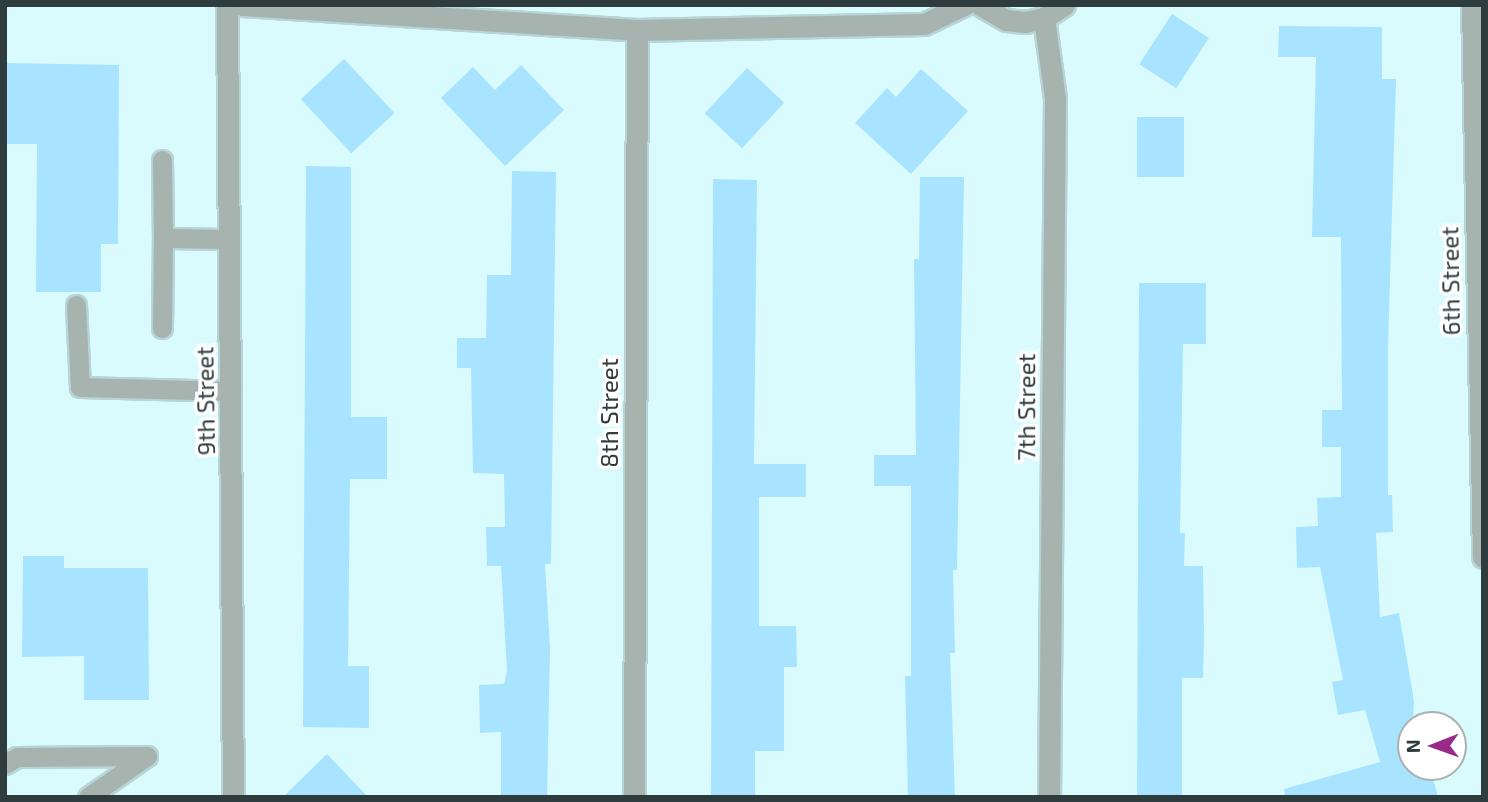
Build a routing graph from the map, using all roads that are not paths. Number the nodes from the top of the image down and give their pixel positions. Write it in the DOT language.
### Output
graph roads {
  1 [pos="227,5"];
  2 [pos="242,5"];
  3 [pos="964,5"];
  4 [pos="980,5"];
  5 [pos="1064,5"];
  6 [pos="1472,5"];
  7 [pos="1044,18"];
  8 [pos="637,30"];
  9 [pos="162,160"];
  10 [pos="163,238"];
  11 [pos="230,239"];
  12 [pos="76,305"];
  13 [pos="162,328"];
  14 [pos="231,391"];
  15 [pos="1483,557"];
  16 [pos="5,764"];
  17 [pos="88,797"];
  18 [pos="233,797"];
  19 [pos="634,797"];
  20 [pos="1049,797"];
  1 -- 11 [label="street, 9th Street"];
  2 -- 8 [label="street"];
  3 -- 8 [label="street"];
  4 -- 7 [label="street"];
  5 -- 7 [label="street"];
  6 -- 15 [label="street, 6th Street"];
  7 -- 20 [label="street, 7th Street"];
  8 -- 19 [label="street, 8th Street"];
  9 -- 10 [label="lane"];
  10 -- 11 [label="lane"];
  10 -- 13 [label="lane"];
  11 -- 14 [label="street, 9th Street"];
  12 -- 14 [label="lane"];
  14 -- 18 [label="street, 9th Street"];
  16 -- 17 [label="lane"];
}
